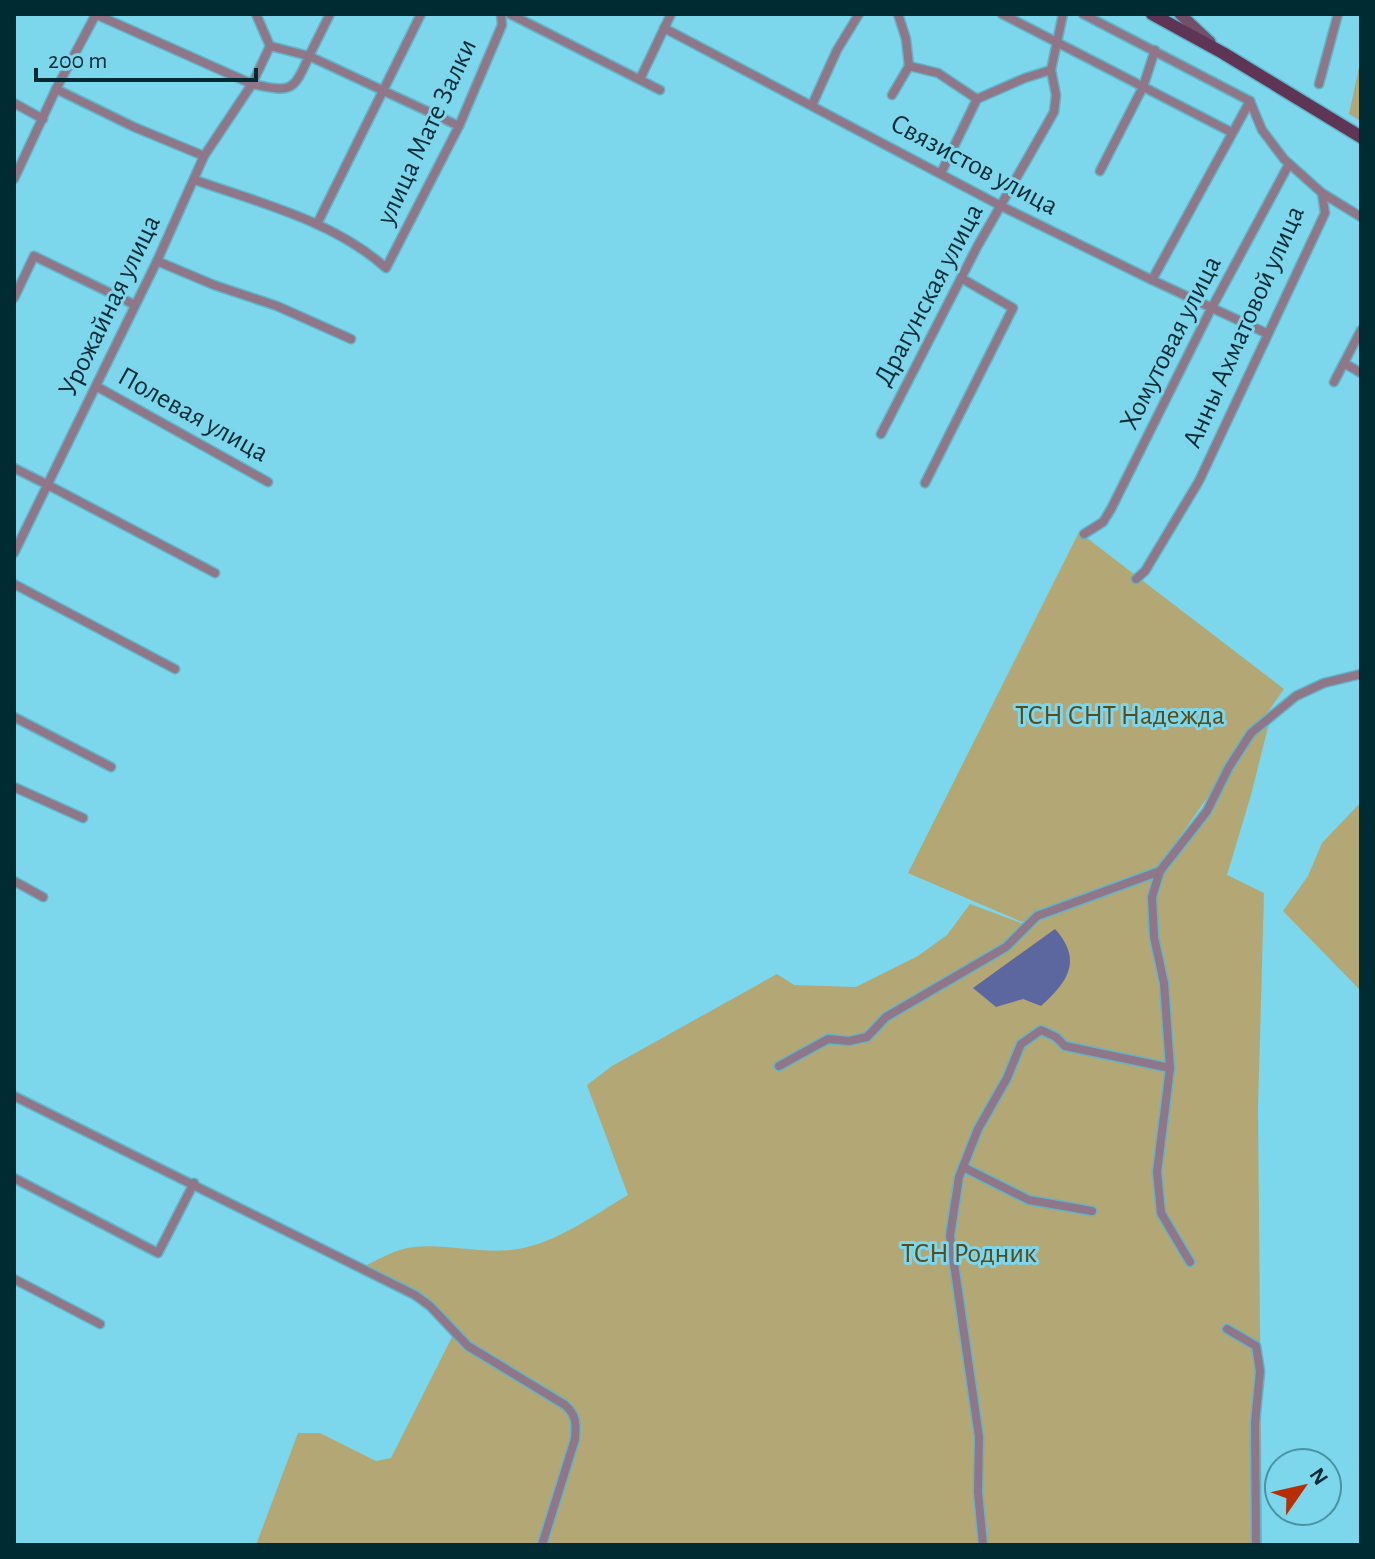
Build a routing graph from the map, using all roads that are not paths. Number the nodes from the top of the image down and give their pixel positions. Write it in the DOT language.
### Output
graph roads {
  1 [pos="96,14"];
  2 [pos="256,14"];
  3 [pos="330,14"];
  4 [pos="421,14"];
  5 [pos="501,14"];
  6 [pos="510,14"];
  7 [pos="671,14"];
  8 [pos="859,14"];
  9 [pos="898,14"];
  10 [pos="1002,14"];
  11 [pos="1063,14"];
  12 [pos="1083,14"];
  13 [pos="1180,14"];
  14 [pos="1338,14"];
  15 [pos="1159,16"];
  16 [pos="664,28"];
  17 [pos="1056,43"];
  18 [pos="270,46"];
  19 [pos="1155,50"];
  20 [pos="1223,53"];
  21 [pos="309,56"];
  22 [pos="909,66"];
  23 [pos="1051,70"];
  24 [pos="640,79"];
  25 [pos="252,84"];
  26 [pos="1319,84"];
  27 [pos="1143,87"];
  28 [pos="56,89"];
  29 [pos="660,90"];
  30 [pos="383,91"];
  31 [pos="892,95"];
  32 [pos="977,99"];
  33 [pos="1250,101"];
  34 [pos="14,103"];
  35 [pos="812,105"];
  36 [pos="43,119"];
  37 [pos="459,126"];
  38 [pos="1231,132"];
  39 [pos="1361,137"];
  40 [pos="204,156"];
  41 [pos="1289,164"];
  42 [pos="1100,171"];
  43 [pos="941,173"];
  44 [pos="14,179"];
  45 [pos="195,180"];
  46 [pos="1322,193"];
  47 [pos="1001,206"];
  48 [pos="1361,217"];
  49 [pos="317,224"];
  50 [pos="157,261"];
  51 [pos="961,278"];
  52 [pos="1152,280"];
  53 [pos="14,298"];
  54 [pos="135,305"];
  55 [pos="1213,308"];
  56 [pos="1361,330"];
  57 [pos="1266,333"];
  58 [pos="351,339"];
  59 [pos="1344,363"];
  60 [pos="1361,373"];
  61 [pos="1334,382"];
  62 [pos="96,386"];
  63 [pos="881,434"];
  64 [pos="14,468"];
  65 [pos="268,482"];
  66 [pos="925,483"];
  67 [pos="48,485"];
  68 [pos="14,524"];
  69 [pos="25,530"];
  70 [pos="1084,534"];
  71 [pos="14,553"];
  72 [pos="215,573"];
  73 [pos="1136,579"];
  74 [pos="14,584"];
  75 [pos="175,669"];
  76 [pos="1361,674"];
  77 [pos="14,717"];
  78 [pos="111,767"];
  79 [pos="14,787"];
  80 [pos="83,818"];
  81 [pos="1160,871"];
  82 [pos="14,881"];
  83 [pos="43,897"];
  84 [pos="779,1066"];
  85 [pos="1170,1068"];
  86 [pos="14,1096"];
  87 [pos="963,1167"];
  88 [pos="14,1178"];
  89 [pos="194,1183"];
  90 [pos="1092,1211"];
  91 [pos="1190,1262"];
  92 [pos="14,1279"];
  93 [pos="100,1324"];
  94 [pos="1227,1329"];
  95 [pos="542,1545"];
  96 [pos="983,1545"];
  97 [pos="1256,1545"];
  1 -- 25 [label="street"];
  1 -- 28 [label="street"];
  2 -- 18 [label="street"];
  3 -- 21 [label="street"];
  4 -- 30 [label="street"];
  5 -- 37 [label="street, улица Мате Залки"];
  6 -- 24 [label="street"];
  7 -- 16 [label="street"];
  8 -- 35 [label="street"];
  9 -- 22 [label="street"];
  10 -- 17 [label="street"];
  11 -- 17 [label="street, Драгунская улица"];
  12 -- 19 [label="street"];
  13 -- 20 [label="street"];
  14 -- 26 [label="street"];
  15 -- 20 [label="main road"];
  16 -- 24 [label="street"];
  16 -- 35 [label="street, Связистов улица"];
  17 -- 23 [label="street, Драгунская улица"];
  17 -- 27 [label="street"];
  18 -- 21 [label="street"];
  18 -- 25 [label="street, Урожайная улица"];
  19 -- 27 [label="street"];
  19 -- 33 [label="street"];
  20 -- 39 [label="main road"];
  21 -- 25 [label="street"];
  21 -- 30 [label="street"];
  22 -- 31 [label="street"];
  22 -- 32 [label="street"];
  23 -- 32 [label="street"];
  23 -- 47 [label="street, Драгунская улица"];
  24 -- 29 [label="street"];
  25 -- 40 [label="street, Урожайная улица"];
  27 -- 38 [label="street"];
  27 -- 42 [label="street"];
  28 -- 36 [label="street"];
  28 -- 40 [label="street"];
  30 -- 37 [label="street"];
  30 -- 49 [label="street"];
  32 -- 43 [label="street"];
  33 -- 38 [label="street"];
  33 -- 41 [label="street, Анны Ахматовой улица"];
  34 -- 36 [label="street"];
  35 -- 43 [label="street, Связистов улица"];
  36 -- 44 [label="street"];
  37 -- 49 [label="street, улица Мате Залки"];
  38 -- 52 [label="street"];
  40 -- 45 [label="street, Урожайная улица"];
  41 -- 46 [label="street, Анны Ахматовой улица"];
  41 -- 55 [label="street, Хомутовая улица"];
  43 -- 47 [label="street, Связистов улица"];
  45 -- 49 [label="street"];
  45 -- 50 [label="street, Урожайная улица"];
  46 -- 48 [label="street"];
  46 -- 57 [label="street, Анны Ахматовой улица"];
  47 -- 51 [label="street, Драгунская улица"];
  47 -- 52 [label="street, Связистов улица"];
  50 -- 54 [label="street, Урожайная улица"];
  50 -- 58 [label="street"];
  51 -- 63 [label="street, Драгунская улица"];
  51 -- 66 [label="street"];
  52 -- 55 [label="street, Связистов улица"];
  53 -- 54 [label="street"];
  54 -- 62 [label="street, Урожайная улица"];
  55 -- 57 [label="street, Связистов улица"];
  55 -- 70 [label="street, Хомутовая улица"];
  56 -- 59 [label="street"];
  57 -- 73 [label="street, Анны Ахматовой улица"];
  59 -- 60 [label="street"];
  59 -- 61 [label="street"];
  62 -- 65 [label="street, Полевая улица"];
  62 -- 67 [label="street, Урожайная улица"];
  64 -- 67 [label="street"];
  67 -- 69 [label="street, Урожайная улица"];
  67 -- 72 [label="street"];
  68 -- 69 [label="street"];
  69 -- 71 [label="street, Урожайная улица"];
  74 -- 75 [label="street"];
  76 -- 81 [label="street"];
  77 -- 78 [label="street"];
  79 -- 80 [label="street"];
  81 -- 84 [label="street"];
  81 -- 85 [label="street"];
  82 -- 83 [label="street"];
  85 -- 87 [label="street"];
  85 -- 91 [label="street"];
  86 -- 89 [label="street"];
  87 -- 90 [label="street"];
  87 -- 96 [label="street"];
  88 -- 89 [label="street"];
  89 -- 95 [label="street"];
  92 -- 93 [label="street"];
  94 -- 97 [label="street"];
}
